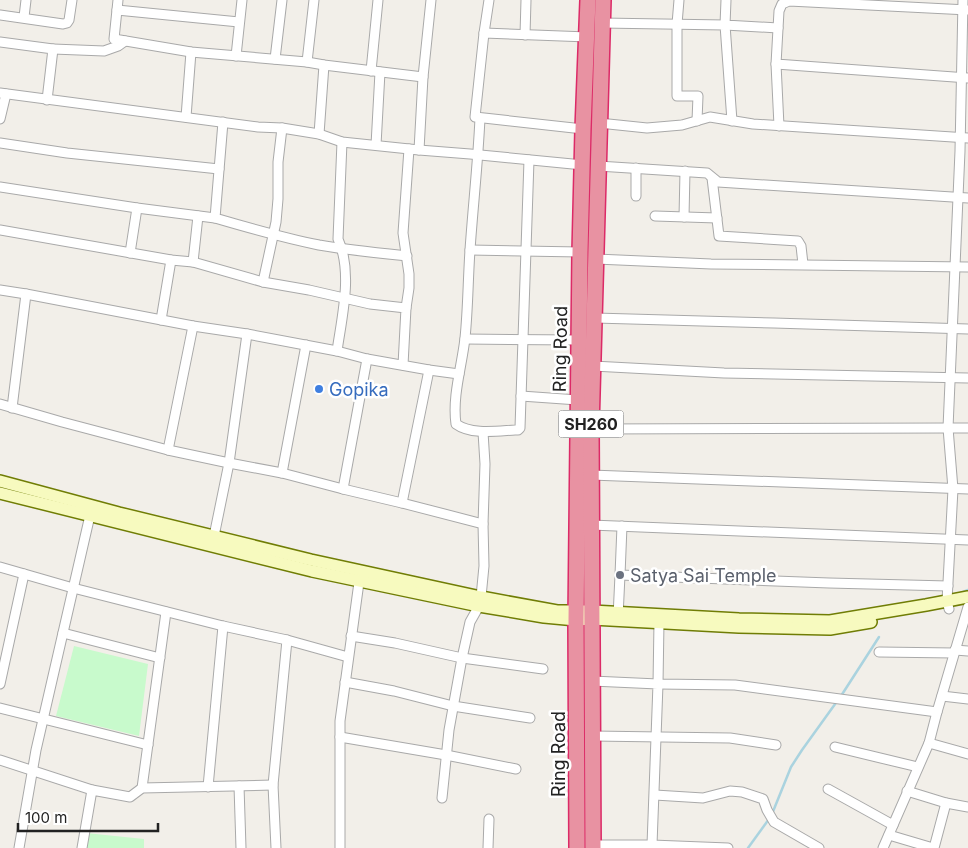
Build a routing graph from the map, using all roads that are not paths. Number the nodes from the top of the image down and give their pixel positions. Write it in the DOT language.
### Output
graph roads {
  1 [pos="26,0"];
  2 [pos="72,0"];
  3 [pos="242,0"];
  4 [pos="282,0"];
  5 [pos="314,0"];
  6 [pos="378,0"];
  7 [pos="431,0"];
  8 [pos="489,0"];
  9 [pos="526,0"];
  10 [pos="588,0"];
  11 [pos="603,0"];
  12 [pos="679,0"];
  13 [pos="726,0"];
  14 [pos="963,0"];
  15 [pos="782,2"];
  16 [pos="118,5"];
  17 [pos="965,10"];
  18 [pos="0,14"];
  19 [pos="24,18"];
  20 [pos="239,22"];
  21 [pos="602,23"];
  22 [pos="677,24"];
  23 [pos="725,25"];
  24 [pos="778,28"];
  25 [pos="484,33"];
  26 [pos="524,35"];
  27 [pos="588,37"];
  28 [pos="124,41"];
  29 [pos="0,42"];
  30 [pos="53,49"];
  31 [pos="191,52"];
  32 [pos="236,56"];
  33 [pos="275,59"];
  34 [pos="307,62"];
  35 [pos="776,64"];
  36 [pos="324,65"];
  37 [pos="375,72"];
  38 [pos="423,78"];
  39 [pos="965,78"];
  40 [pos="3,94"];
  41 [pos="47,100"];
  42 [pos="186,117"];
  43 [pos="480,118"];
  44 [pos="0,119"];
  45 [pos="698,121"];
  46 [pos="732,121"];
  47 [pos="223,122"];
  48 [pos="599,123"];
  49 [pos="779,126"];
  50 [pos="282,128"];
  51 [pos="583,129"];
  52 [pos="319,134"];
  53 [pos="964,138"];
  54 [pos="342,142"];
  55 [pos="0,143"];
  56 [pos="376,145"];
  57 [pos="409,149"];
  58 [pos="419,150"];
  59 [pos="478,155"];
  60 [pos="529,160"];
  61 [pos="591,165"];
  62 [pos="636,168"];
  63 [pos="219,169"];
  64 [pos="685,171"];
  65 [pos="712,178"];
  66 [pos="0,187"];
  67 [pos="636,196"];
  68 [pos="963,198"];
  69 [pos="137,208"];
  70 [pos="198,216"];
  71 [pos="655,216"];
  72 [pos="684,217"];
  73 [pos="215,218"];
  74 [pos="717,218"];
  75 [pos="0,230"];
  76 [pos="273,235"];
  77 [pos="343,249"];
  78 [pos="470,250"];
  79 [pos="525,251"];
  80 [pos="580,252"];
  81 [pos="130,253"];
  82 [pos="407,256"];
  83 [pos="596,259"];
  84 [pos="171,260"];
  85 [pos="193,262"];
  86 [pos="803,264"];
  87 [pos="955,267"];
  88 [pos="968,267"];
  89 [pos="263,282"];
  90 [pos="0,290"];
  91 [pos="26,294"];
  92 [pos="344,298"];
  93 [pos="406,308"];
  94 [pos="595,318"];
  95 [pos="161,320"];
  96 [pos="193,326"];
  97 [pos="953,329"];
  98 [pos="968,329"];
  99 [pos="247,334"];
  100 [pos="465,339"];
  101 [pos="523,340"];
  102 [pos="579,340"];
  103 [pos="306,345"];
  104 [pos="337,351"];
  105 [pos="367,359"];
  106 [pos="403,365"];
  107 [pos="593,366"];
  108 [pos="429,370"];
  109 [pos="459,374"];
  110 [pos="951,376"];
  111 [pos="968,378"];
  112 [pos="521,396"];
  113 [pos="578,400"];
  114 [pos="0,404"];
  115 [pos="12,408"];
  116 [pos="948,428"];
  117 [pos="968,428"];
  118 [pos="591,429"];
  119 [pos="482,432"];
  120 [pos="168,450"];
  121 [pos="229,464"];
  122 [pos="282,474"];
  123 [pos="592,475"];
  124 [pos="0,481"];
  125 [pos="343,489"];
  126 [pos="953,489"];
  127 [pos="968,489"];
  128 [pos="0,493"];
  129 [pos="402,502"];
  130 [pos="91,510"];
  131 [pos="483,524"];
  132 [pos="591,525"];
  133 [pos="622,526"];
  134 [pos="950,539"];
  135 [pos="968,540"];
  136 [pos="214,541"];
  137 [pos="0,567"];
  138 [pos="24,574"];
  139 [pos="620,575"];
  140 [pos="359,576"];
  141 [pos="948,586"];
  142 [pos="73,588"];
  143 [pos="968,597"];
  144 [pos="480,602"];
  145 [pos="948,605"];
  146 [pos="968,606"];
  147 [pos="166,612"];
  148 [pos="592,615"];
  149 [pos="576,616"];
  150 [pos="618,617"];
  151 [pos="659,622"];
  152 [pos="223,626"];
  153 [pos="63,633"];
  154 [pos="351,636"];
  155 [pos="287,640"];
  156 [pos="968,651"];
  157 [pos="879,652"];
  158 [pos="955,652"];
  159 [pos="348,657"];
  160 [pos="160,658"];
  161 [pos="462,658"];
  162 [pos="543,669"];
  163 [pos="592,681"];
  164 [pos="345,682"];
  165 [pos="0,684"];
  166 [pos="658,684"];
  167 [pos="942,696"];
  168 [pos="968,699"];
  169 [pos="453,706"];
  170 [pos="0,708"];
  171 [pos="937,712"];
  172 [pos="530,718"];
  173 [pos="43,720"];
  174 [pos="593,736"];
  175 [pos="340,737"];
  176 [pos="656,737"];
  177 [pos="929,743"];
  178 [pos="148,745"];
  179 [pos="776,745"];
  180 [pos="835,747"];
  181 [pos="968,754"];
  182 [pos="446,755"];
  183 [pos="0,760"];
  184 [pos="918,766"];
  185 [pos="516,769"];
  186 [pos="33,770"];
  187 [pos="273,785"];
  188 [pos="239,786"];
  189 [pos="208,787"];
  190 [pos="142,788"];
  191 [pos="828,789"];
  192 [pos="92,790"];
  193 [pos="907,791"];
  194 [pos="654,795"];
  195 [pos="442,798"];
  196 [pos="946,803"];
  197 [pos="968,808"];
  198 [pos="489,819"];
  199 [pos="893,825"];
  200 [pos="889,835"];
  201 [pos="652,845"];
  202 [pos="919,846"];
  203 [pos="593,847"];
  204 [pos="19,848"];
  205 [pos="82,848"];
  206 [pos="241,848"];
  207 [pos="276,848"];
  208 [pos="340,848"];
  209 [pos="488,848"];
  210 [pos="577,848"];
  211 [pos="728,848"];
  212 [pos="819,848"];
  213 [pos="883,848"];
  214 [pos="934,848"];
  1 -- 19 [label="street"];
  2 -- 19 [label="street"];
  3 -- 20 [label="street"];
  4 -- 33 [label="street"];
  5 -- 34 [label="street"];
  6 -- 37 [label="street"];
  7 -- 38 [label="street"];
  8 -- 25 [label="street"];
  9 -- 26 [label="street"];
  10 -- 27 [label="highway, Ring Road / SH260"];
  11 -- 21 [label="highway, Ring Road / SH260"];
  12 -- 22 [label="street"];
  13 -- 23 [label="street"];
  14 -- 17 [label="street"];
  15 -- 17 [label="street"];
  15 -- 24 [label="street"];
  16 -- 20 [label="street"];
  16 -- 28 [label="street"];
  17 -- 39 [label="street"];
  18 -- 19 [label="street"];
  20 -- 32 [label="street"];
  21 -- 22 [label="street"];
  21 -- 48 [label="highway, Ring Road / SH260"];
  22 -- 23 [label="street"];
  22 -- 45 [label="street"];
  23 -- 24 [label="street"];
  23 -- 46 [label="street"];
  24 -- 35 [label="street"];
  25 -- 26 [label="street"];
  25 -- 43 [label="street"];
  26 -- 27 [label="street"];
  27 -- 51 [label="highway, Ring Road / SH260"];
  28 -- 30 [label="street"];
  28 -- 31 [label="street"];
  29 -- 30 [label="street"];
  30 -- 41 [label="street"];
  31 -- 32 [label="street"];
  31 -- 42 [label="street"];
  32 -- 33 [label="street"];
  33 -- 34 [label="street"];
  34 -- 36 [label="street"];
  35 -- 39 [label="street"];
  35 -- 49 [label="street"];
  36 -- 37 [label="street"];
  36 -- 52 [label="street"];
  37 -- 38 [label="street"];
  37 -- 56 [label="street"];
  38 -- 58 [label="street"];
  39 -- 53 [label="street"];
  40 -- 41 [label="street"];
  40 -- 44 [label="street"];
  41 -- 42 [label="street"];
  42 -- 47 [label="street"];
  43 -- 51 [label="street"];
  43 -- 59 [label="street"];
  45 -- 46 [label="street"];
  45 -- 48 [label="street"];
  46 -- 49 [label="street"];
  47 -- 50 [label="street"];
  47 -- 63 [label="street"];
  48 -- 61 [label="highway, Ring Road / SH260"];
  49 -- 53 [label="street"];
  50 -- 52 [label="street"];
  50 -- 76 [label="street"];
  51 -- 61 [label="highway, Ring Road / SH260"];
  52 -- 54 [label="street"];
  53 -- 68 [label="street"];
  54 -- 56 [label="street"];
  54 -- 77 [label="street"];
  55 -- 63 [label="street"];
  56 -- 57 [label="street"];
  57 -- 58 [label="street"];
  57 -- 82 [label="street"];
  58 -- 59 [label="street"];
  59 -- 60 [label="street"];
  59 -- 78 [label="street"];
  60 -- 61 [label="street"];
  60 -- 79 [label="street"];
  61 -- 62 [label="street"];
  61 -- 80 [label="highway, Ring Road / SH260"];
  61 -- 83 [label="highway, Ring Road / SH260"];
  62 -- 64 [label="street"];
  62 -- 67 [label="street"];
  63 -- 73 [label="street"];
  64 -- 65 [label="street"];
  64 -- 72 [label="street"];
  65 -- 68 [label="street"];
  65 -- 74 [label="street"];
  66 -- 69 [label="street"];
  68 -- 87 [label="street"];
  69 -- 70 [label="street"];
  69 -- 81 [label="street"];
  70 -- 73 [label="street"];
  70 -- 85 [label="street"];
  71 -- 72 [label="street"];
  72 -- 74 [label="street"];
  73 -- 76 [label="street"];
  74 -- 86 [label="street"];
  75 -- 81 [label="street"];
  76 -- 77 [label="street"];
  76 -- 89 [label="street"];
  77 -- 82 [label="street"];
  77 -- 92 [label="street"];
  78 -- 79 [label="street"];
  78 -- 100 [label="street"];
  79 -- 80 [label="street"];
  79 -- 101 [label="street"];
  80 -- 102 [label="highway, Ring Road / SH260"];
  81 -- 84 [label="street"];
  82 -- 93 [label="street"];
  83 -- 86 [label="street"];
  83 -- 94 [label="highway, Ring Road / SH260"];
  84 -- 85 [label="street"];
  84 -- 95 [label="street"];
  85 -- 89 [label="street"];
  86 -- 87 [label="street"];
  87 -- 88 [label="street"];
  87 -- 97 [label="street"];
  89 -- 92 [label="street"];
  90 -- 91 [label="street"];
  91 -- 95 [label="street"];
  91 -- 115 [label="street"];
  92 -- 93 [label="street"];
  92 -- 104 [label="street"];
  93 -- 106 [label="street"];
  94 -- 97 [label="street"];
  94 -- 107 [label="highway, Ring Road / SH260"];
  95 -- 96 [label="street"];
  96 -- 99 [label="street"];
  96 -- 120 [label="street"];
  97 -- 98 [label="street"];
  97 -- 110 [label="street"];
  99 -- 103 [label="street"];
  99 -- 121 [label="street"];
  100 -- 101 [label="street"];
  100 -- 109 [label="street"];
  101 -- 102 [label="street"];
  101 -- 112 [label="street"];
  102 -- 113 [label="highway, Ring Road / SH260"];
  103 -- 104 [label="street"];
  103 -- 122 [label="street"];
  104 -- 105 [label="street"];
  105 -- 106 [label="street"];
  105 -- 125 [label="street"];
  106 -- 108 [label="street"];
  107 -- 110 [label="street"];
  107 -- 118 [label="highway, Ring Road / SH260"];
  108 -- 109 [label="street"];
  108 -- 129 [label="street"];
  109 -- 119 [label="street"];
  110 -- 111 [label="street"];
  110 -- 116 [label="street"];
  112 -- 113 [label="street"];
  112 -- 119 [label="street"];
  113 -- 149 [label="highway, Ring Road / SH260"];
  114 -- 115 [label="street"];
  115 -- 120 [label="street"];
  116 -- 117 [label="street"];
  116 -- 118 [label="street"];
  116 -- 126 [label="street"];
  118 -- 123 [label="highway, Ring Road / SH260"];
  119 -- 131 [label="street"];
  120 -- 121 [label="street"];
  121 -- 122 [label="street"];
  121 -- 136 [label="street"];
  122 -- 125 [label="street"];
  123 -- 126 [label="street"];
  123 -- 132 [label="highway, Ring Road / SH260"];
  124 -- 130 [label="street"];
  125 -- 129 [label="street"];
  126 -- 127 [label="street"];
  126 -- 134 [label="street"];
  128 -- 130 [label="street"];
  129 -- 131 [label="street"];
  130 -- 136 [label="street"];
  130 -- 142 [label="street"];
  131 -- 144 [label="street"];
  132 -- 133 [label="street"];
  132 -- 148 [label="highway, Ring Road / SH260"];
  133 -- 134 [label="street"];
  133 -- 139 [label="street"];
  134 -- 135 [label="street"];
  134 -- 141 [label="street"];
  136 -- 140 [label="street"];
  137 -- 138 [label="street"];
  138 -- 142 [label="street"];
  138 -- 165 [label="street"];
  139 -- 141 [label="street"];
  139 -- 150 [label="street"];
  140 -- 144 [label="street"];
  140 -- 154 [label="street"];
  141 -- 145 [label="street"];
  142 -- 147 [label="street"];
  142 -- 153 [label="street"];
  143 -- 145 [label="street"];
  144 -- 149 [label="street"];
  144 -- 161 [label="street"];
  145 -- 146 [label="street"];
  145 -- 150 [label="street"];
  145 -- 151 [label="street"];
  146 -- 158 [label="street"];
  147 -- 152 [label="street"];
  147 -- 160 [label="street"];
  148 -- 149 [label="street"];
  148 -- 150 [label="street"];
  148 -- 163 [label="highway, Ring Road / SH260"];
  149 -- 210 [label="highway, Ring Road / SH260"];
  150 -- 151 [label="street"];
  151 -- 166 [label="street"];
  152 -- 155 [label="street"];
  152 -- 189 [label="street"];
  153 -- 160 [label="street"];
  153 -- 173 [label="street"];
  154 -- 159 [label="street"];
  154 -- 161 [label="street"];
  155 -- 159 [label="street"];
  155 -- 187 [label="street"];
  156 -- 158 [label="street"];
  157 -- 158 [label="street"];
  158 -- 167 [label="street"];
  159 -- 164 [label="street"];
  160 -- 178 [label="street"];
  161 -- 162 [label="street"];
  161 -- 169 [label="street"];
  163 -- 166 [label="street"];
  163 -- 174 [label="highway, Ring Road / SH260"];
  164 -- 169 [label="street"];
  164 -- 175 [label="street"];
  166 -- 171 [label="street"];
  166 -- 176 [label="street"];
  167 -- 168 [label="street"];
  167 -- 171 [label="street"];
  169 -- 172 [label="street"];
  169 -- 182 [label="street"];
  170 -- 173 [label="street"];
  171 -- 177 [label="street"];
  173 -- 178 [label="street"];
  173 -- 186 [label="street"];
  174 -- 176 [label="street"];
  174 -- 203 [label="highway, Ring Road / SH260"];
  175 -- 182 [label="street"];
  175 -- 208 [label="street"];
  176 -- 179 [label="street"];
  176 -- 194 [label="street"];
  177 -- 181 [label="street"];
  177 -- 184 [label="street"];
  178 -- 190 [label="street"];
  180 -- 184 [label="street"];
  182 -- 185 [label="street"];
  182 -- 195 [label="street"];
  183 -- 186 [label="street"];
  184 -- 193 [label="street"];
  186 -- 192 [label="street"];
  186 -- 204 [label="street"];
  187 -- 188 [label="street"];
  187 -- 207 [label="street"];
  188 -- 189 [label="street"];
  188 -- 206 [label="street"];
  189 -- 190 [label="street"];
  190 -- 192 [label="street"];
  191 -- 199 [label="street"];
  192 -- 205 [label="street"];
  193 -- 196 [label="street"];
  193 -- 199 [label="street"];
  194 -- 201 [label="street"];
  194 -- 212 [label="street"];
  196 -- 197 [label="street"];
  196 -- 214 [label="street"];
  198 -- 209 [label="street"];
  199 -- 200 [label="street"];
  200 -- 202 [label="street"];
  200 -- 213 [label="street"];
  201 -- 203 [label="street"];
  201 -- 211 [label="street"];
  202 -- 214 [label="street"];
}
